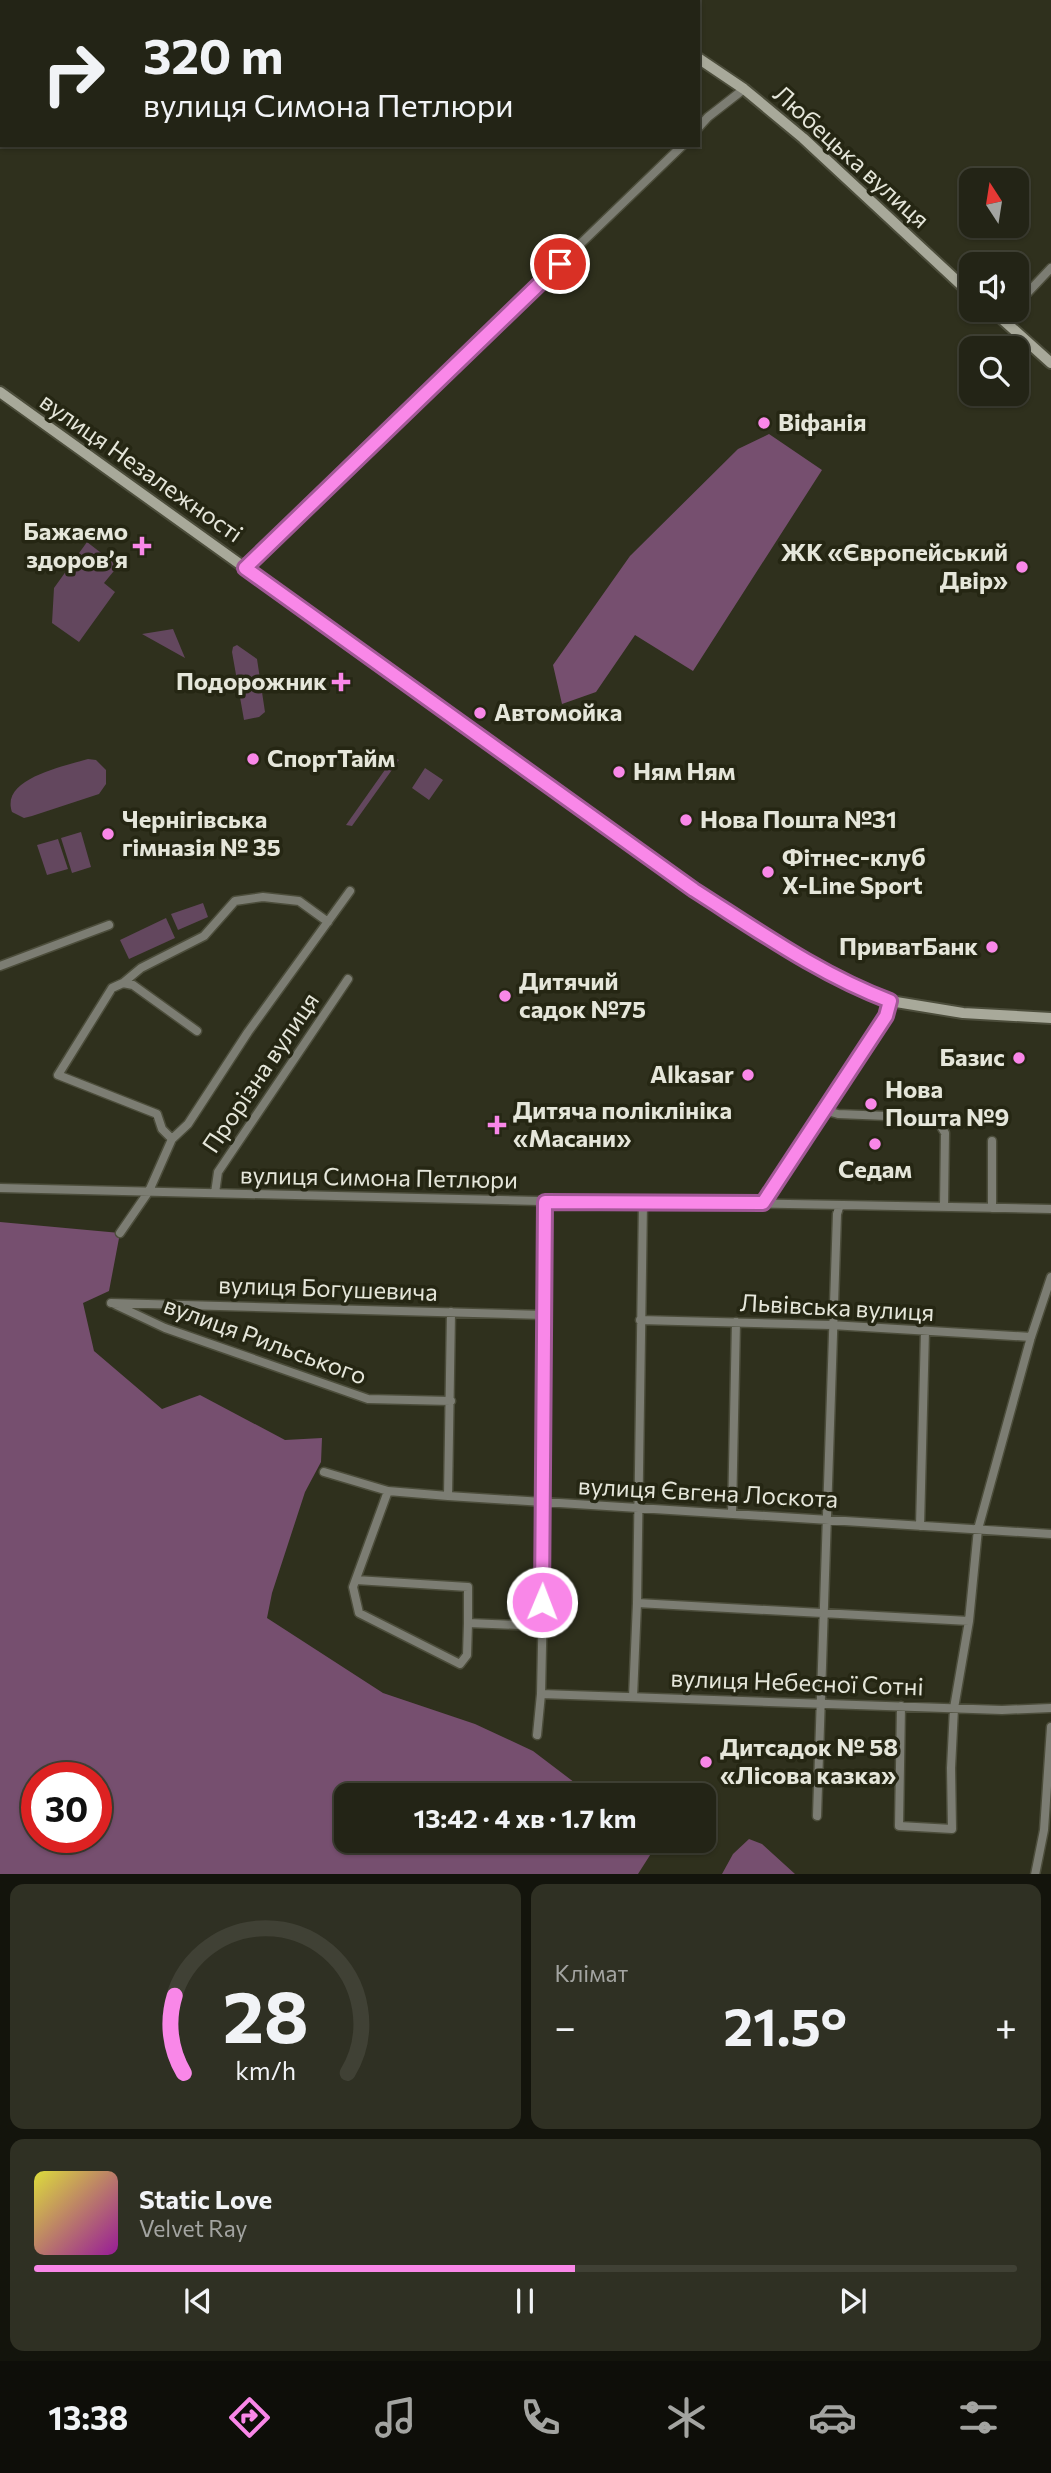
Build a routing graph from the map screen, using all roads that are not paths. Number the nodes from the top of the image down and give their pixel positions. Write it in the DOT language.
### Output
graph roads {
  1 [pos="700,59"];
  2 [pos="744,89"];
  3 [pos="700,126"];
  4 [pos="681,147"];
  5 [pos="1051,268"];
  6 [pos="959,283"];
  7 [pos="1029,291"];
  8 [pos="1014,322"];
  9 [pos="1051,363"];
  10 [pos="0,392"];
  11 [pos="245,568"];
  12 [pos="350,891"];
  13 [pos="328,922"];
  14 [pos="109,925"];
  15 [pos="0,966"];
  16 [pos="348,979"];
  17 [pos="123,983"];
  18 [pos="890,1001"];
  19 [pos="1051,1018"];
  20 [pos="197,1031"];
  21 [pos="824,1110"];
  22 [pos="173,1139"];
  23 [pos="992,1140"];
  24 [pos="0,1188"];
  25 [pos="149,1191"];
  26 [pos="215,1193"];
  27 [pos="545,1202"];
  28 [pos="643,1202"];
  29 [pos="763,1203"];
  30 [pos="840,1205"];
  31 [pos="944,1206"];
  32 [pos="992,1208"];
  33 [pos="1051,1209"];
  34 [pos="120,1233"];
  35 [pos="1051,1277"];
  36 [pos="111,1303"];
  37 [pos="452,1312"];
  38 [pos="544,1315"];
  39 [pos="640,1320"];
  40 [pos="736,1322"];
  41 [pos="831,1325"];
  42 [pos="925,1331"];
  43 [pos="1031,1337"];
  44 [pos="451,1401"];
  45 [pos="324,1472"];
  46 [pos="388,1490"];
  47 [pos="448,1496"];
  48 [pos="545,1503"];
  49 [pos="638,1508"];
  50 [pos="732,1514"];
  51 [pos="825,1520"];
  52 [pos="919,1526"];
  53 [pos="978,1529"];
  54 [pos="1051,1534"];
  55 [pos="356,1580"];
  56 [pos="637,1603"];
  57 [pos="822,1612"];
  58 [pos="969,1621"];
  59 [pos="468,1623"];
  60 [pos="542,1626"];
  61 [pos="541,1694"];
  62 [pos="633,1697"];
  63 [pos="822,1704"];
  64 [pos="901,1706"];
  65 [pos="954,1708"];
  66 [pos="1051,1709"];
  67 [pos="1051,1727"];
  68 [pos="537,1735"];
  69 [pos="817,1816"];
  70 [pos="1035,1874"];
  1 -- 2 [label="street, Любецька вулиця"];
  2 -- 3 [label="street"];
  2 -- 6 [label="street, Любецька вулиця"];
  4 -- 11 [label="street"];
  5 -- 7 [label="street"];
  8 -- 9 [label="street"];
  10 -- 11 [label="street, вулиця Незалежності"];
  11 -- 18 [label="street, вулиця Незалежності"];
  12 -- 13 [label="street"];
  13 -- 17 [label="street"];
  13 -- 22 [label="street"];
  14 -- 15 [label="street"];
  16 -- 26 [label="street, Прорізна вулиця"];
  17 -- 20 [label="street"];
  17 -- 22 [label="street"];
  18 -- 19 [label="street, вулиця Незалежності"];
  18 -- 21 [label="street"];
  21 -- 29 [label="street"];
  21 -- 31 [label="street"];
  22 -- 25 [label="street"];
  23 -- 32 [label="street"];
  24 -- 25 [label="street, вулиця Симона Петлюри"];
  25 -- 26 [label="street, вулиця Симона Петлюри"];
  25 -- 34 [label="street"];
  26 -- 27 [label="street, вулиця Симона Петлюри"];
  27 -- 28 [label="street, вулиця Симона Петлюри"];
  27 -- 38 [label="street"];
  28 -- 29 [label="street, вулиця Симона Петлюри"];
  28 -- 39 [label="street"];
  29 -- 30 [label="street, вулиця Симона Петлюри"];
  30 -- 31 [label="street, вулиця Симона Петлюри"];
  30 -- 41 [label="street"];
  31 -- 32 [label="street, вулиця Симона Петлюри"];
  32 -- 33 [label="street, вулиця Симона Петлюри"];
  35 -- 43 [label="street"];
  36 -- 37 [label="street, вулиця Богушевича"];
  36 -- 44 [label="street, вулиця Рильського"];
  37 -- 38 [label="street, вулиця Богушевича"];
  37 -- 44 [label="street"];
  38 -- 48 [label="street"];
  39 -- 40 [label="street, Львівська вулиця"];
  39 -- 49 [label="street"];
  40 -- 41 [label="street, Львівська вулиця"];
  40 -- 50 [label="street"];
  41 -- 42 [label="street, Львівська вулиця"];
  41 -- 51 [label="street"];
  42 -- 43 [label="street, Львівська вулиця"];
  42 -- 52 [label="street"];
  43 -- 53 [label="street"];
  44 -- 47 [label="street"];
  45 -- 46 [label="street, вулиця Євгена Лоскота"];
  46 -- 47 [label="street, вулиця Євгена Лоскота"];
  46 -- 55 [label="street"];
  47 -- 48 [label="street, вулиця Євгена Лоскота"];
  48 -- 49 [label="street, вулиця Євгена Лоскота"];
  48 -- 60 [label="street"];
  49 -- 50 [label="street, вулиця Євгена Лоскота"];
  49 -- 56 [label="street"];
  50 -- 51 [label="street, вулиця Євгена Лоскота"];
  51 -- 52 [label="street, вулиця Євгена Лоскота"];
  51 -- 57 [label="street"];
  52 -- 53 [label="street, вулиця Євгена Лоскота"];
  53 -- 54 [label="street, вулиця Євгена Лоскота"];
  53 -- 58 [label="street"];
  55 -- 59 [label="street"];
  55 -- 59 [label="street"];
  56 -- 57 [label="street"];
  56 -- 62 [label="street"];
  57 -- 58 [label="street"];
  57 -- 63 [label="street"];
  58 -- 65 [label="street"];
  59 -- 60 [label="street"];
  60 -- 61 [label="street"];
  61 -- 62 [label="street, вулиця Небесної Сотні"];
  61 -- 68 [label="street"];
  62 -- 63 [label="street, вулиця Небесної Сотні"];
  63 -- 64 [label="street, вулиця Небесної Сотні"];
  63 -- 69 [label="street"];
  64 -- 65 [label="street, вулиця Небесної Сотні"];
  64 -- 65 [label="street"];
  65 -- 66 [label="street, вулиця Небесної Сотні"];
  67 -- 70 [label="street"];
}
